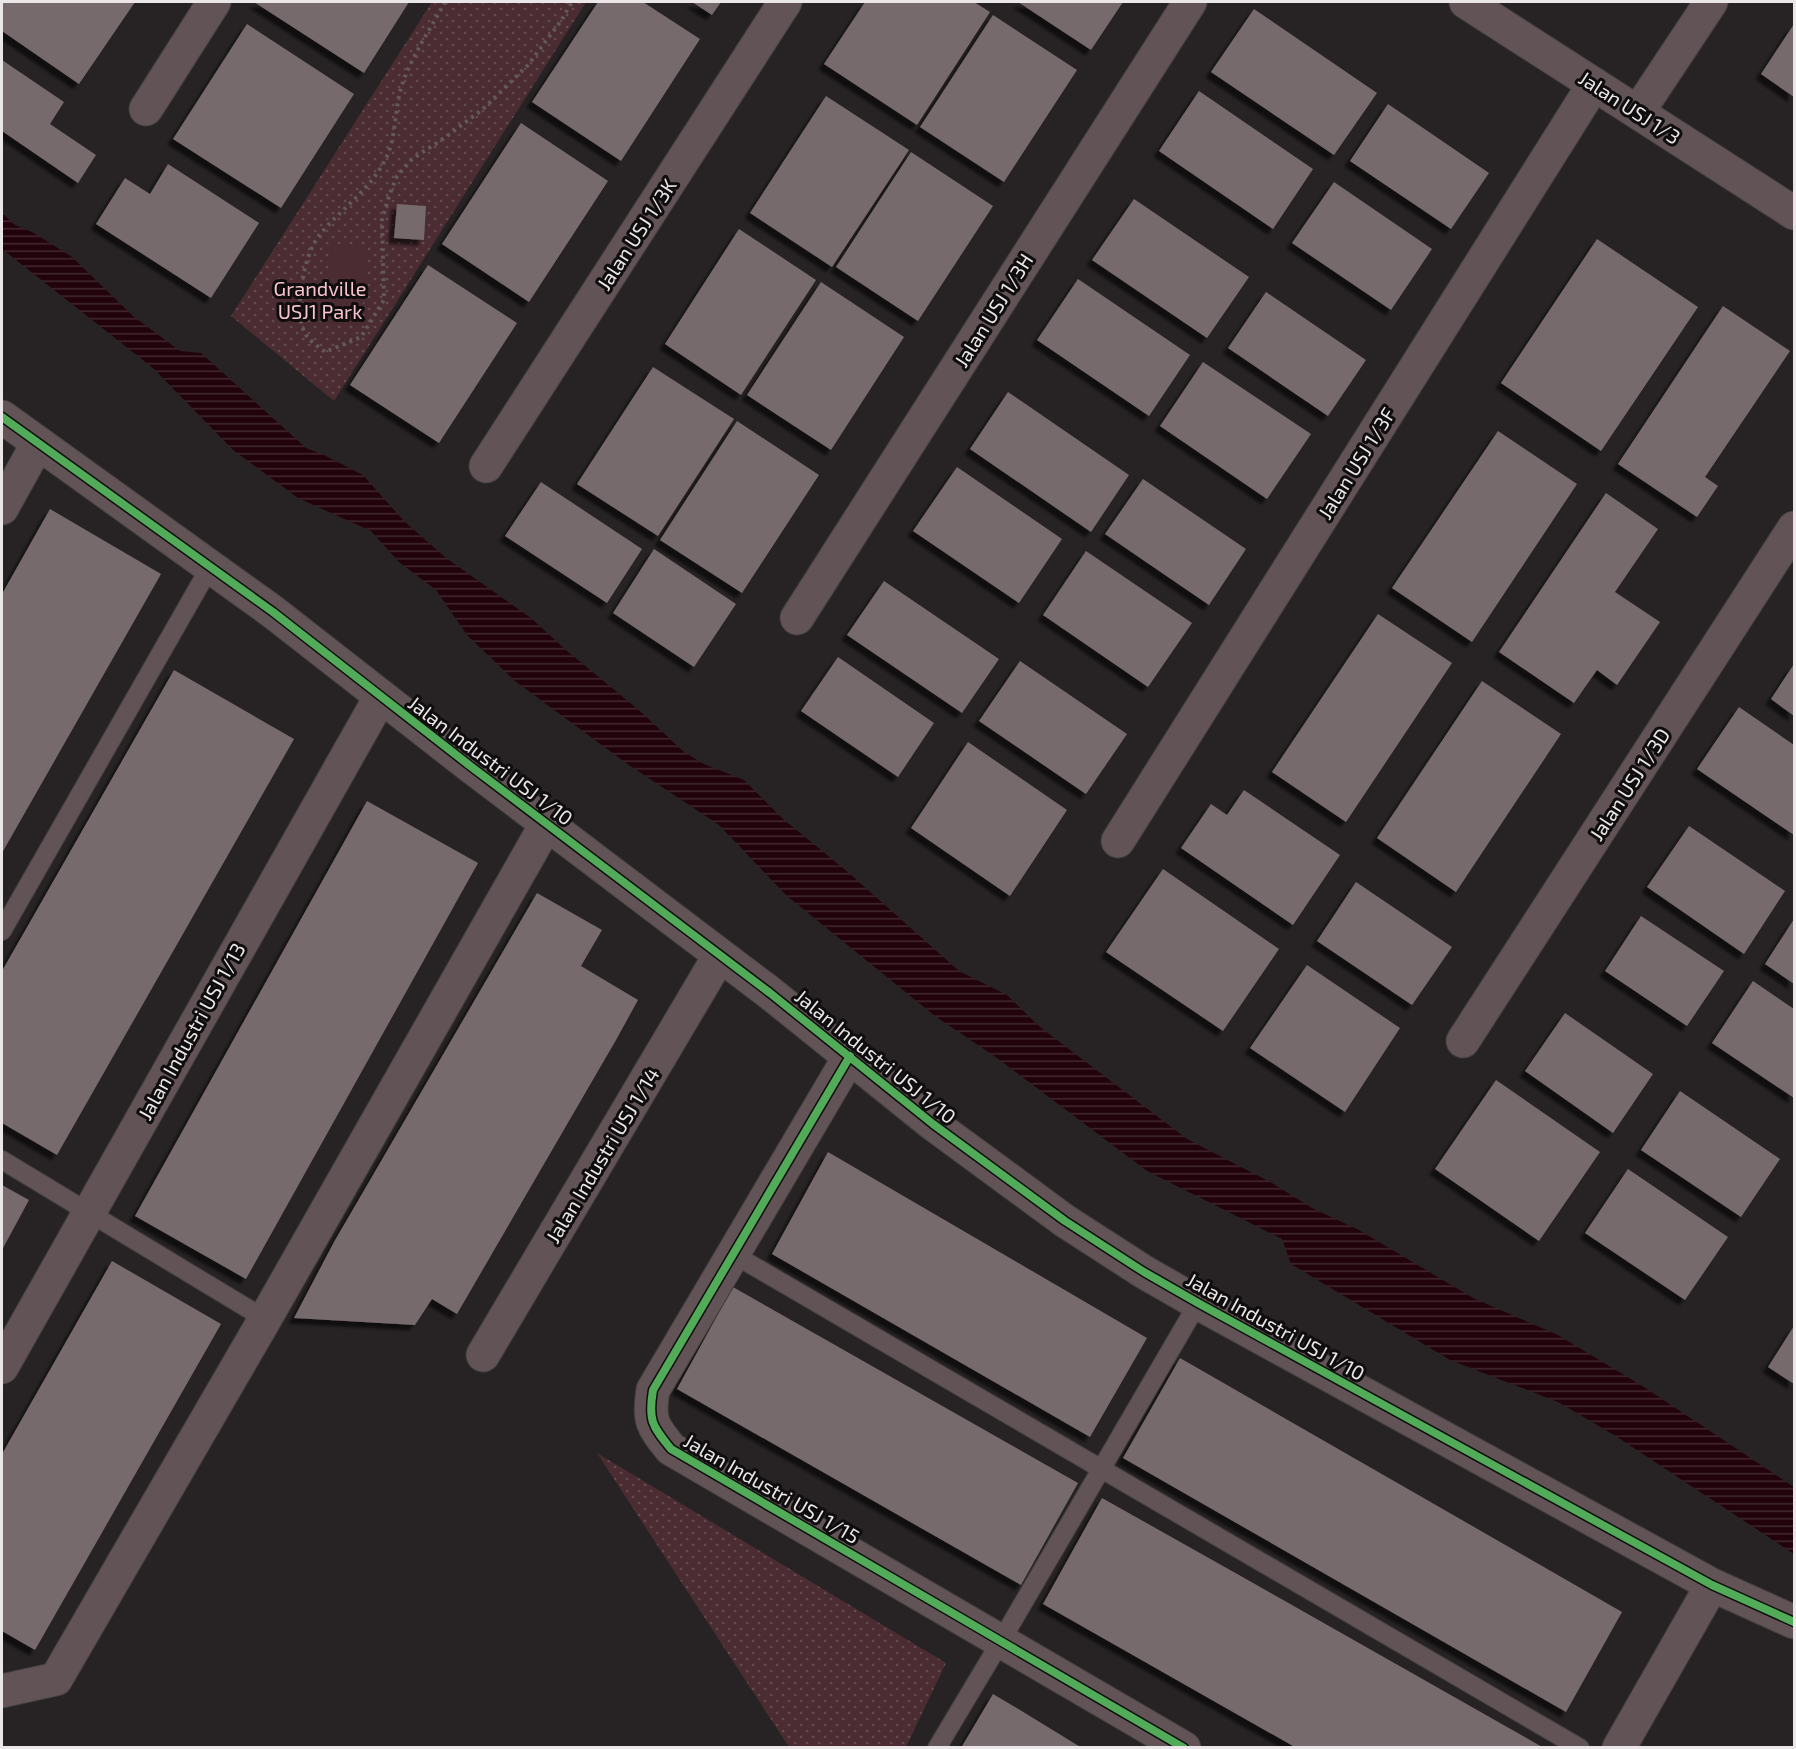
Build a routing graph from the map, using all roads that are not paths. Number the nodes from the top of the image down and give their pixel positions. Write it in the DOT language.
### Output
graph roads {
  1 [pos="214,2"];
  2 [pos="785,2"];
  3 [pos="1190,2"];
  4 [pos="1466,2"];
  5 [pos="1711,2"];
  6 [pos="1594,84"];
  7 [pos="146,109"];
  8 [pos="1638,112"];
  9 [pos="1794,213"];
  10 [pos="2,417"];
  11 [pos="38,443"];
  12 [pos="486,466"];
  13 [pos="2,508"];
  14 [pos="1794,528"];
  15 [pos="210,567"];
  16 [pos="797,618"];
  17 [pos="381,696"];
  18 [pos="547,823"];
  19 [pos="1118,841"];
  20 [pos="2,931"];
  21 [pos="720,955"];
  22 [pos="1463,1041"];
  23 [pos="850,1056"];
  24 [pos="2,1160"];
  25 [pos="88,1212"];
  26 [pos="734,1254"];
  27 [pos="1198,1303"];
  28 [pos="265,1319"];
  29 [pos="483,1355"];
  30 [pos="2,1367"];
  31 [pos="1102,1469"];
  32 [pos="1712,1585"];
  33 [pos="1794,1622"];
  34 [pos="1001,1641"];
  35 [pos="2,1691"];
  36 [pos="937,1748"];
  37 [pos="1185,1748"];
  38 [pos="1580,1748"];
  39 [pos="1620,1748"];
  1 -- 7 [label="street"];
  2 -- 12 [label="street, Jalan USJ 1/3K"];
  3 -- 16 [label="street, Jalan USJ 1/3H"];
  4 -- 6 [label="street, Jalan USJ 1/3"];
  5 -- 8 [label="street"];
  6 -- 8 [label="street, Jalan USJ 1/3"];
  6 -- 19 [label="street, Jalan USJ 1/3F"];
  8 -- 9 [label="street, Jalan USJ 1/3"];
  10 -- 11 [label="street, Jalan Industri USJ 1/10"];
  11 -- 13 [label="street"];
  11 -- 15 [label="street, Jalan Industri USJ 1/10"];
  14 -- 22 [label="street, Jalan USJ 1/3D"];
  15 -- 17 [label="street, Jalan Industri USJ 1/10"];
  15 -- 20 [label="lane"];
  17 -- 18 [label="street, Jalan Industri USJ 1/10"];
  17 -- 25 [label="street, Jalan Industri USJ 1/13"];
  18 -- 21 [label="street, Jalan Industri USJ 1/10"];
  18 -- 28 [label="street"];
  21 -- 23 [label="street, Jalan Industri USJ 1/10"];
  21 -- 29 [label="street, Jalan Industri USJ 1/14"];
  23 -- 26 [label="street, Jalan Industri USJ 1/15"];
  23 -- 27 [label="street, Jalan Industri USJ 1/10"];
  24 -- 25 [label="lane"];
  25 -- 28 [label="lane"];
  25 -- 30 [label="street, Jalan Industri USJ 1/13"];
  26 -- 31 [label="lane"];
  26 -- 34 [label="street, Jalan Industri USJ 1/15"];
  27 -- 31 [label="lane"];
  27 -- 32 [label="street, Jalan Industri USJ 1/10"];
  28 -- 35 [label="street"];
  31 -- 34 [label="lane"];
  31 -- 38 [label="lane"];
  32 -- 33 [label="street, Jalan Industri USJ 1/10"];
  32 -- 39 [label="street"];
  34 -- 36 [label="lane"];
  34 -- 37 [label="street, Jalan Industri USJ 1/15"];
}
